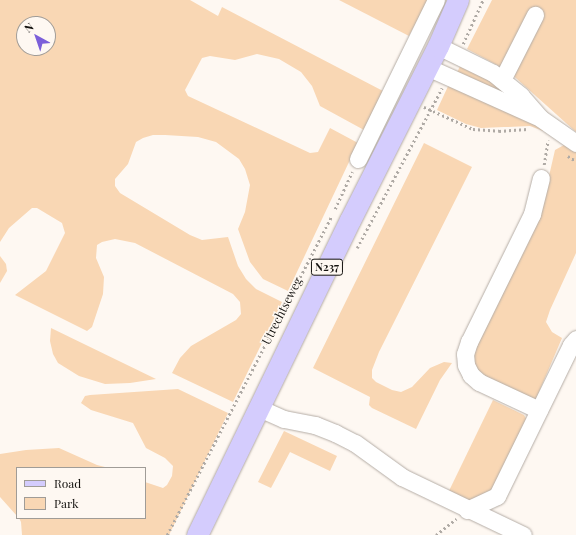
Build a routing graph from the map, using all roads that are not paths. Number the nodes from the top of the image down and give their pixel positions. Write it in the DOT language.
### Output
graph roads {
  1 [pos="436,0"];
  2 [pos="458,0"];
  3 [pos="535,15"];
  4 [pos="438,46"];
  5 [pos="427,67"];
  6 [pos="502,80"];
  7 [pos="537,124"];
  8 [pos="576,143"];
  9 [pos="358,159"];
  10 [pos="541,178"];
  11 [pos="576,339"];
  12 [pos="258,408"];
  13 [pos="539,410"];
  14 [pos="497,496"];
  15 [pos="467,510"];
  16 [pos="502,526"];
  17 [pos="197,535"];
  18 [pos="523,535"];
  1 -- 9 [label="street"];
  2 -- 4 [label="main road, Utrechtseweg / N237"];
  3 -- 6 [label="street"];
  4 -- 5 [label="main road, Utrechtseweg / N237"];
  4 -- 6 [label="street"];
  5 -- 7 [label="street"];
  5 -- 12 [label="main road, Utrechtseweg / N237"];
  6 -- 7 [label="street"];
  7 -- 8 [label="street"];
  10 -- 13 [label="street"];
  11 -- 13 [label="street"];
  12 -- 15 [label="street"];
  12 -- 17 [label="main road, Utrechtseweg / N237"];
  13 -- 14 [label="street"];
  14 -- 15 [label="street"];
  14 -- 16 [label="street"];
  15 -- 16 [label="street"];
  16 -- 18 [label="street"];
}
